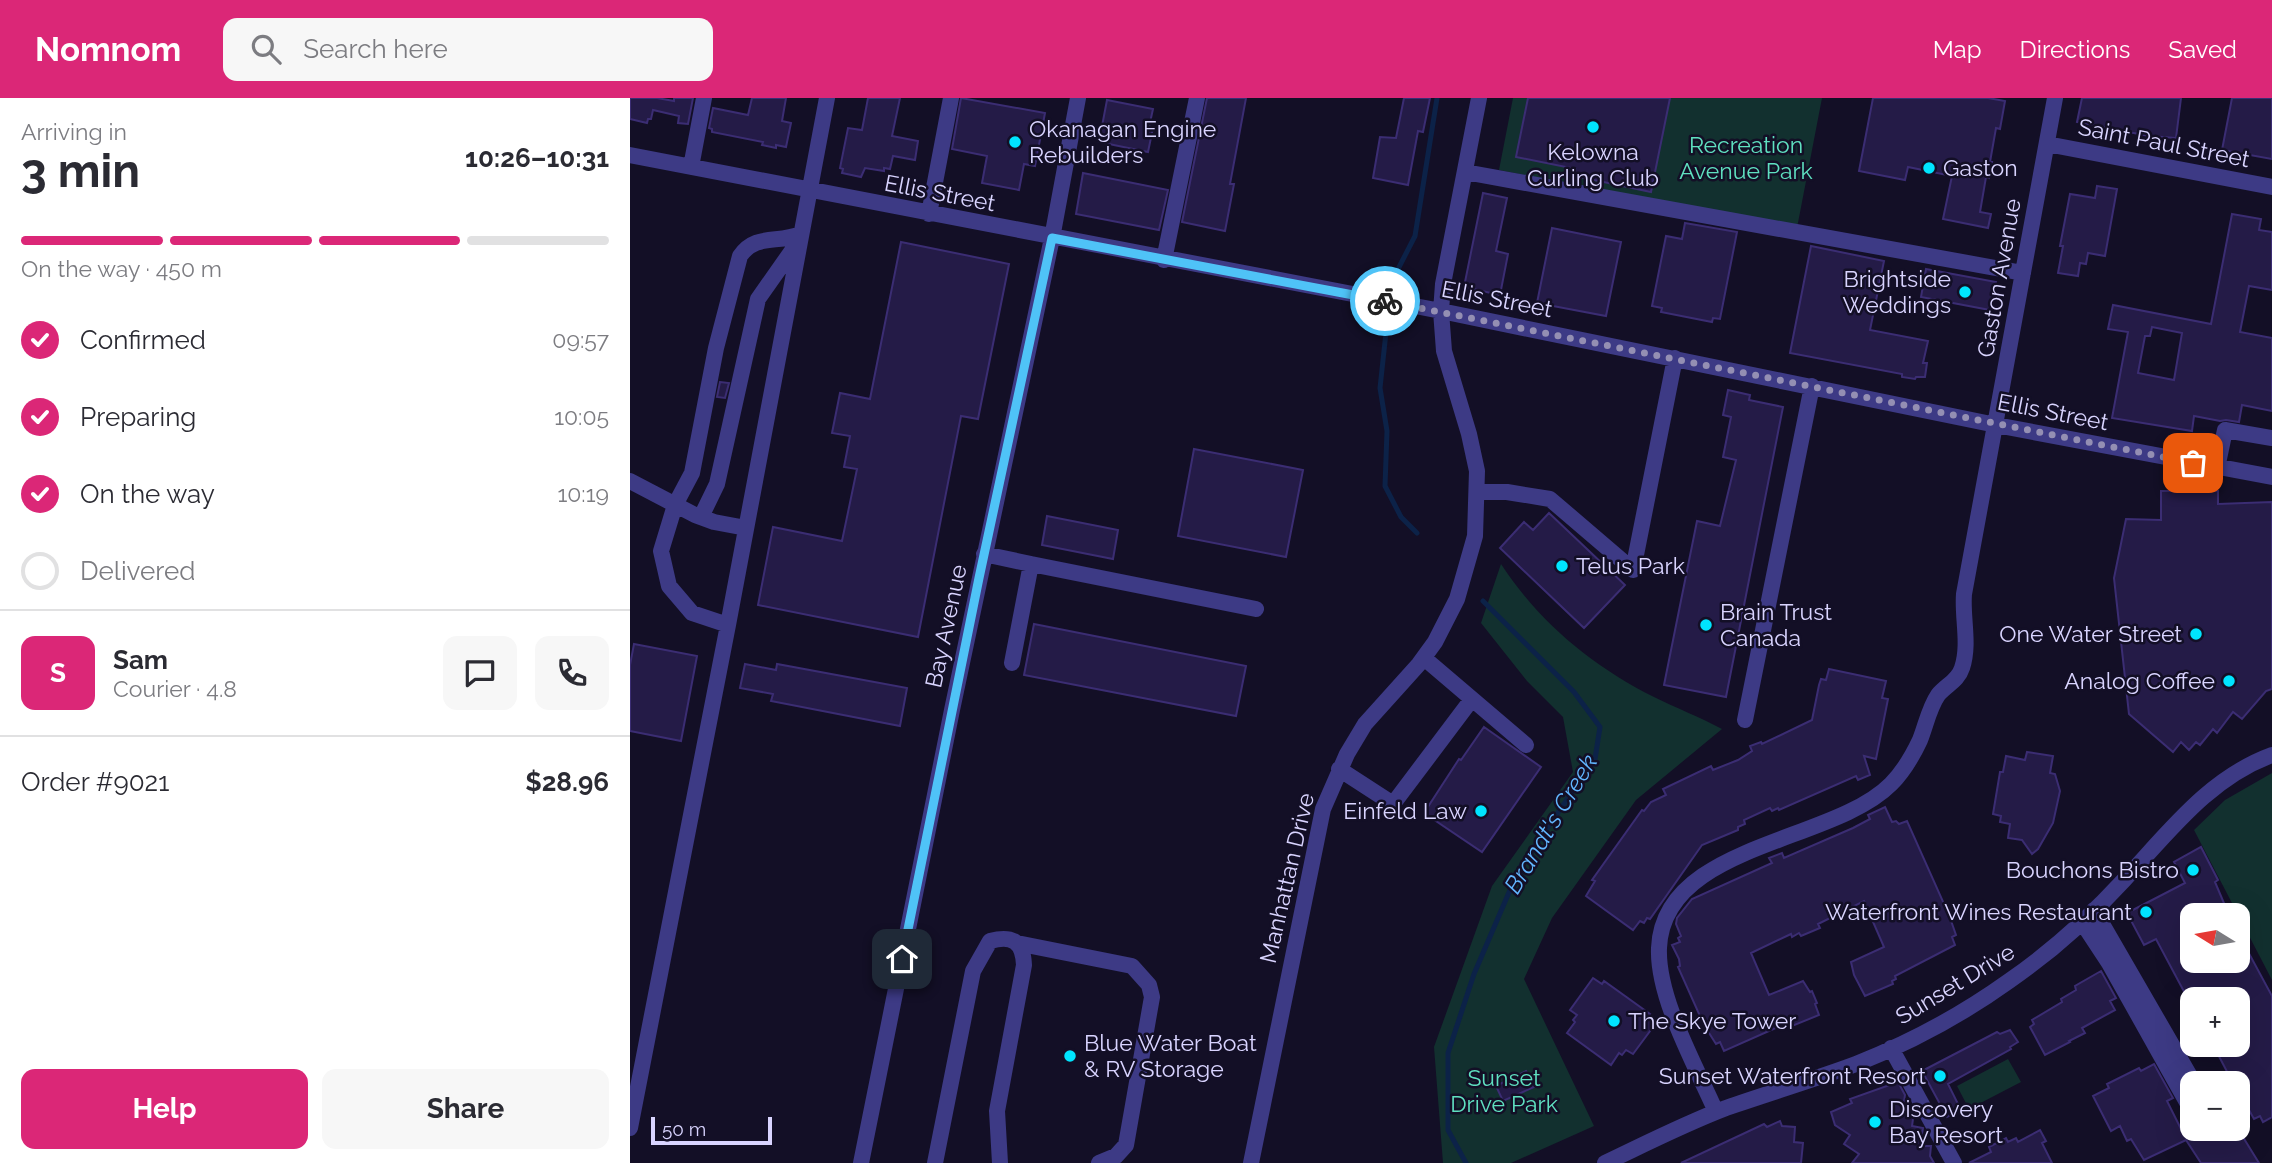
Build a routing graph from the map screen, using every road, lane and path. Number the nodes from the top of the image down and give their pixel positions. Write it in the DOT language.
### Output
graph roads {
  1 [pos="704,98"];
  2 [pos="827,98"];
  3 [pos="951,98"];
  4 [pos="1077,98"];
  5 [pos="1197,98"];
  6 [pos="1479,98"];
  7 [pos="2055,98"];
  8 [pos="2047,144"];
  9 [pos="630,155"];
  10 [pos="691,167"];
  11 [pos="1465,172"];
  12 [pos="2272,187"];
  13 [pos="809,190"];
  14 [pos="929,214"];
  15 [pos="801,233"];
  16 [pos="1052,238"];
  17 [pos="1164,260"];
  18 [pos="2023,273"];
  19 [pos="1441,312"];
  20 [pos="1675,358"];
  21 [pos="1812,386"];
  22 [pos="1996,425"];
  23 [pos="2272,439"];
  24 [pos="2217,468"];
  25 [pos="2272,477"];
  26 [pos="630,481"];
  27 [pos="1477,492"];
  28 [pos="676,505"];
  29 [pos="701,517"];
  30 [pos="746,528"];
  31 [pos="984,554"];
  32 [pos="1031,564"];
  33 [pos="1256,609"];
  34 [pos="728,625"];
  35 [pos="1424,657"];
  36 [pos="1012,663"];
  37 [pos="1472,699"];
  38 [pos="1745,720"];
  39 [pos="1525,745"];
  40 [pos="2272,755"];
  41 [pos="1339,769"];
  42 [pos="2094,910"];
  43 [pos="2082,922"];
  44 [pos="1017,943"];
  45 [pos="2121,970"];
  46 [pos="1891,1048"];
  47 [pos="2186,1071"];
  48 [pos="2180,1088"];
  49 [pos="1716,1112"];
  50 [pos="630,1128"];
  51 [pos="861,1163"];
  52 [pos="935,1163"];
  53 [pos="1000,1163"];
  54 [pos="1099,1163"];
  55 [pos="1251,1163"];
  56 [pos="1605,1163"];
  57 [pos="1954,1163"];
  1 -- 10 [label="street"];
  2 -- 13 [label="street"];
  3 -- 14 [label="street"];
  4 -- 16 [label="street, Bay Avenue"];
  5 -- 17 [label="street"];
  6 -- 11 [label="street, Manhattan Drive"];
  7 -- 8 [label="street, Gaston Avenue"];
  8 -- 12 [label="street, Saint Paul Street"];
  8 -- 18 [label="street, Gaston Avenue"];
  9 -- 10 [label="street, Ellis Street"];
  10 -- 13 [label="street, Ellis Street"];
  11 -- 18 [label="street"];
  11 -- 19 [label="street, Manhattan Drive"];
  13 -- 14 [label="street, Ellis Street"];
  13 -- 15 [label="street"];
  14 -- 16 [label="street, Ellis Street"];
  15 -- 28 [label="street"];
  15 -- 29 [label="street"];
  15 -- 30 [label="street"];
  16 -- 17 [label="street, Ellis Street"];
  16 -- 31 [label="street, Bay Avenue"];
  17 -- 19 [label="street, Ellis Street"];
  18 -- 22 [label="street, Gaston Avenue"];
  19 -- 20 [label="street, Ellis Street"];
  19 -- 27 [label="street, Manhattan Drive"];
  20 -- 21 [label="street, Ellis Street"];
  20 -- 27 [label="street"];
  21 -- 22 [label="street, Ellis Street"];
  21 -- 38 [label="street"];
  22 -- 24 [label="street, Ellis Street"];
  22 -- 49 [label="street, Gaston Avenue"];
  23 -- 24 [label="street"];
  24 -- 25 [label="street, Ellis Street"];
  26 -- 28 [label="street"];
  27 -- 35 [label="street, Manhattan Drive"];
  28 -- 29 [label="street"];
  28 -- 34 [label="street"];
  29 -- 30 [label="street"];
  30 -- 34 [label="street"];
  31 -- 32 [label="street"];
  31 -- 51 [label="street, Bay Avenue"];
  32 -- 33 [label="street"];
  32 -- 36 [label="street"];
  34 -- 50 [label="street"];
  35 -- 37 [label="street"];
  35 -- 41 [label="street, Manhattan Drive"];
  37 -- 39 [label="street"];
  37 -- 41 [label="street"];
  40 -- 42 [label="street, Sunset Drive"];
  41 -- 55 [label="street, Manhattan Drive"];
  42 -- 43 [label="street, Sunset Drive"];
  42 -- 45 [label="street"];
  43 -- 45 [label="street"];
  43 -- 46 [label="street, Sunset Drive"];
  44 -- 52 [label="street"];
  44 -- 53 [label="street"];
  44 -- 54 [label="street"];
  45 -- 47 [label="street"];
  45 -- 48 [label="street"];
  46 -- 49 [label="street, Sunset Drive"];
  46 -- 57 [label="street"];
  49 -- 56 [label="street, Sunset Drive"];
}
